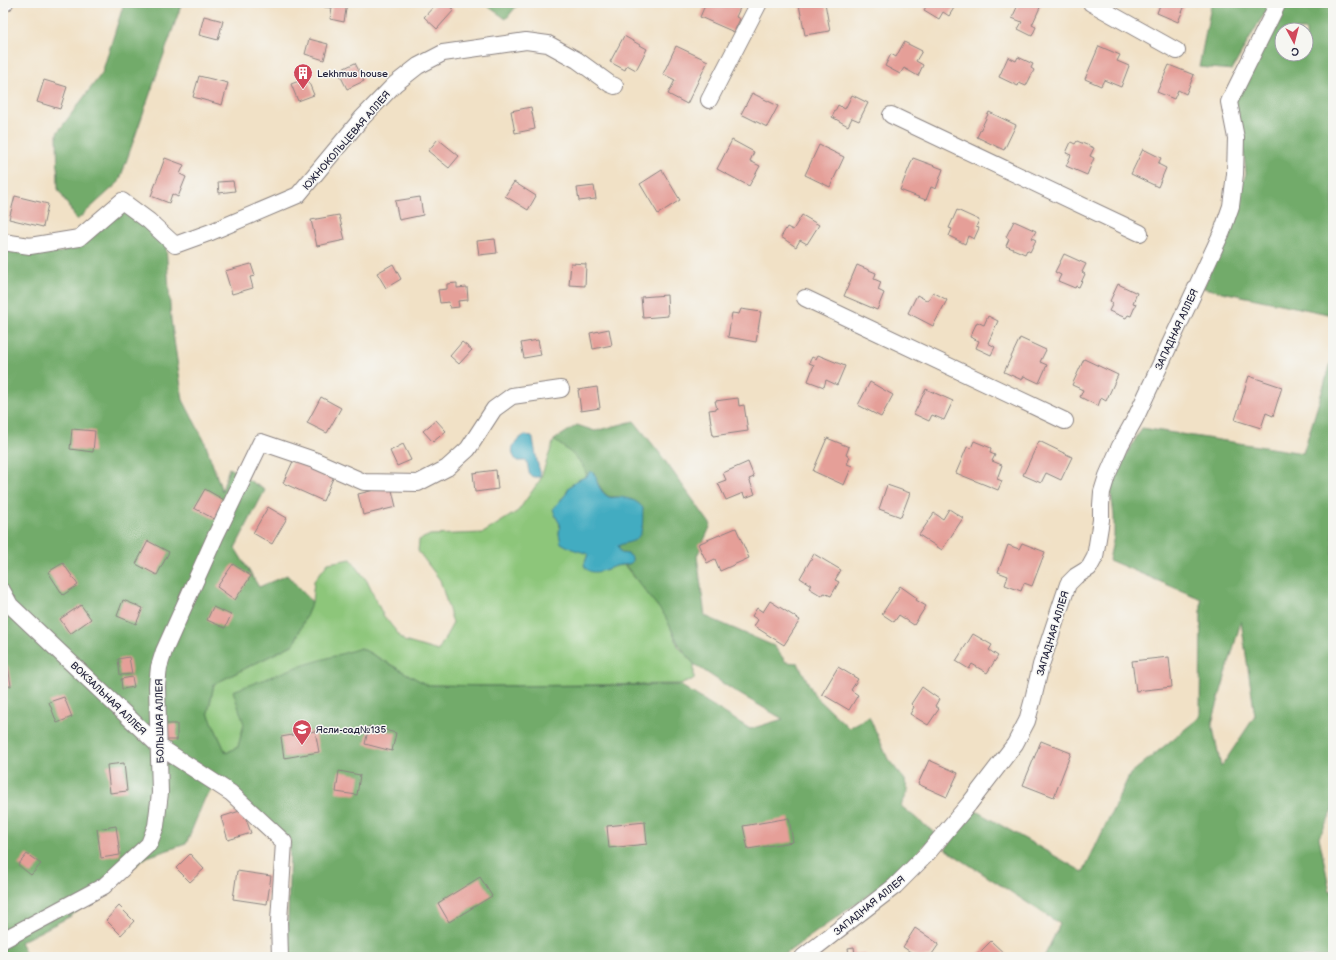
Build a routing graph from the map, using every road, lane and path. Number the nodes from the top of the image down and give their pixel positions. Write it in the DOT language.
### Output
graph roads {
  1 [pos="759,3"];
  2 [pos="1091,3"];
  3 [pos="1278,3"];
  4 [pos="1177,51"];
  5 [pos="615,86"];
  6 [pos="709,100"];
  7 [pos="891,115"];
  8 [pos="1140,233"];
  9 [pos="3,242"];
  10 [pos="805,298"];
  11 [pos="561,389"];
  12 [pos="1065,421"];
  13 [pos="3,592"];
  14 [pos="160,747"];
  15 [pos="3,940"];
  16 [pos="280,957"];
  17 [pos="803,957"];
  1 -- 6 [label="street"];
  2 -- 4 [label="street"];
  3 -- 17 [label="street, ЗАПАДНАЯ АЛЛЕЯ"];
  5 -- 9 [label="street, ЮЖНОКОЛЬЦЕВАЯ АЛЛЕЯ"];
  7 -- 8 [label="street"];
  10 -- 12 [label="street"];
  11 -- 14 [label="street, БОЛЬШАЯ АЛЛЕЯ"];
  13 -- 14 [label="street, ВОКЗАЛЬНАЯ АЛЛЕЯ"];
  14 -- 15 [label="street, БОЛЬШАЯ АЛЛЕЯ"];
  14 -- 16 [label="street, ВОКЗАЛЬНАЯ АЛЛЕЯ"];
}
